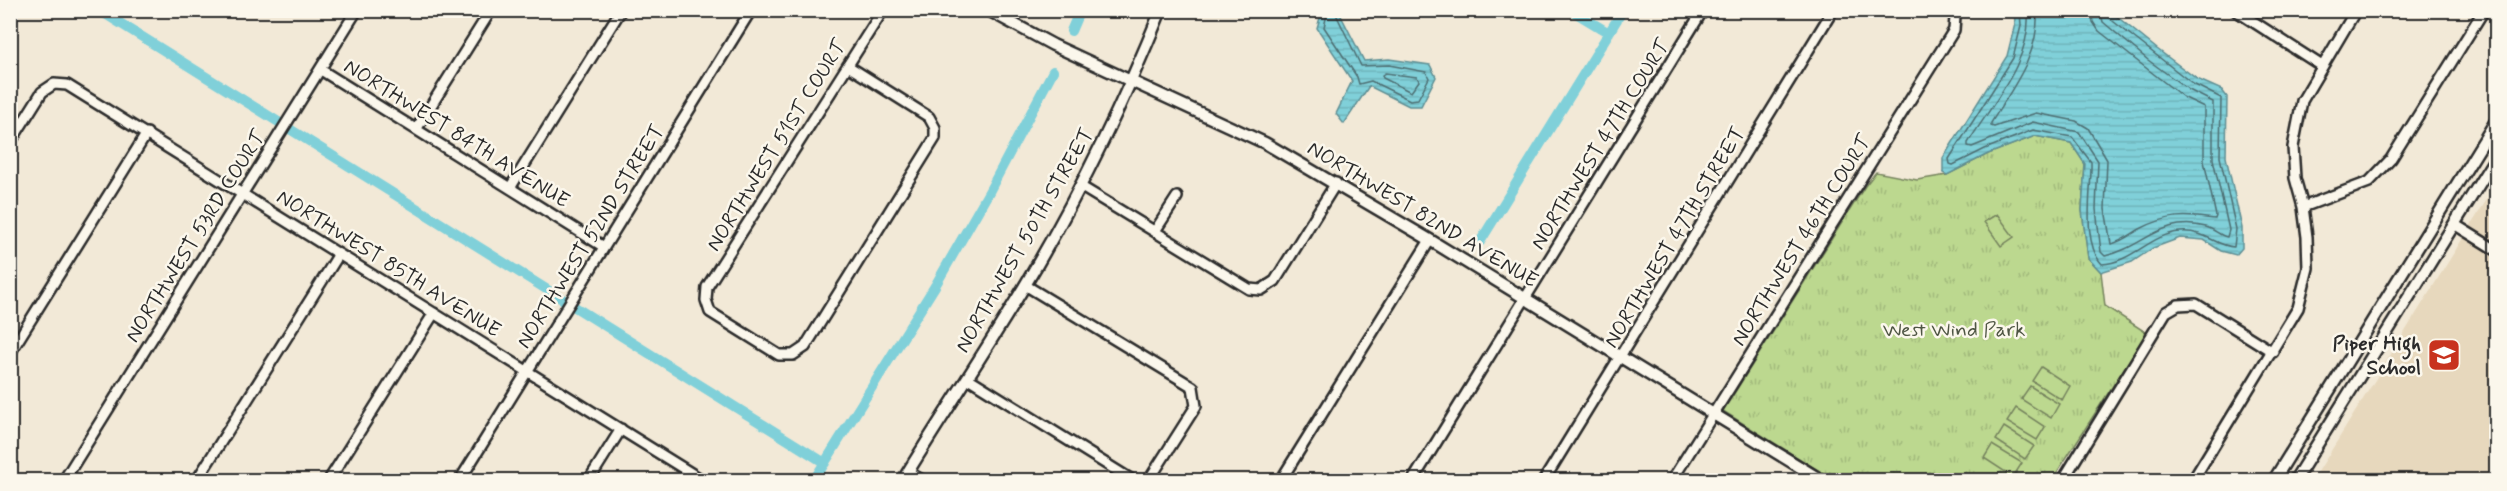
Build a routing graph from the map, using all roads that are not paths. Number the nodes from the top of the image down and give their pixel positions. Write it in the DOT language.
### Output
graph roads {
  1 [pos="357,10"];
  2 [pos="491,10"];
  3 [pos="621,10"];
  4 [pos="751,10"];
  5 [pos="883,10"];
  6 [pos="1161,10"];
  7 [pos="1703,10"];
  8 [pos="1833,10"];
  9 [pos="2235,10"];
  10 [pos="2356,10"];
  11 [pos="2484,10"];
  12 [pos="992,11"];
  13 [pos="1953,14"];
  14 [pos="848,66"];
  15 [pos="2322,66"];
  16 [pos="321,70"];
  17 [pos="1131,83"];
  18 [pos="2496,122"];
  19 [pos="417,128"];
  20 [pos="147,133"];
  21 [pos="10,143"];
  22 [pos="2496,157"];
  23 [pos="1336,183"];
  24 [pos="1080,186"];
  25 [pos="510,188"];
  26 [pos="243,194"];
  27 [pos="1177,197"];
  28 [pos="2303,207"];
  29 [pos="2454,224"];
  30 [pos="1155,231"];
  31 [pos="1430,240"];
  32 [pos="604,247"];
  33 [pos="2496,250"];
  34 [pos="339,254"];
  35 [pos="1025,285"];
  36 [pos="1526,298"];
  37 [pos="434,313"];
  38 [pos="2273,352"];
  39 [pos="10,353"];
  40 [pos="1622,357"];
  41 [pos="528,371"];
  42 [pos="968,378"];
  43 [pos="1714,413"];
  44 [pos="621,429"];
  45 [pos="906,476"];
  46 [pos="1806,476"];
  47 [pos="64,480"];
  48 [pos="197,480"];
  49 [pos="329,480"];
  50 [pos="460,480"];
  51 [pos="589,480"];
  52 [pos="702,480"];
  53 [pos="922,480"];
  54 [pos="1132,480"];
  55 [pos="1149,480"];
  56 [pos="1281,480"];
  57 [pos="1413,480"];
  58 [pos="1544,480"];
  59 [pos="1672,480"];
  60 [pos="1821,480"];
  61 [pos="2062,480"];
  62 [pos="2193,480"];
  63 [pos="2274,480"];
  64 [pos="2295,480"];
  1 -- 16 [label="street, NORTHWEST 53RD COURT"];
  2 -- 19 [label="street"];
  3 -- 25 [label="street"];
  4 -- 32 [label="street, NORTHWEST 52ND STREET"];
  5 -- 14 [label="street, NORTHWEST 51ST COURT"];
  6 -- 17 [label="street, NORTHWEST 50TH STREET"];
  7 -- 36 [label="street, NORTHWEST 47TH COURT"];
  8 -- 40 [label="street, NORTHWEST 47TH STREET"];
  9 -- 15 [label="street"];
  10 -- 15 [label="street"];
  11 -- 28 [label="street"];
  12 -- 17 [label="street, NORTHWEST 82ND AVENUE"];
  13 -- 43 [label="street, NORTHWEST 46TH COURT"];
  14 -- 14 [label="street, NORTHWEST 51ST COURT"];
  15 -- 28 [label="street"];
  16 -- 19 [label="street, NORTHWEST 84TH AVENUE"];
  16 -- 26 [label="street, NORTHWEST 53RD COURT"];
  17 -- 23 [label="street, NORTHWEST 82ND AVENUE"];
  17 -- 24 [label="street, NORTHWEST 50TH STREET"];
  18 -- 63 [label="street"];
  19 -- 25 [label="street, NORTHWEST 84TH AVENUE"];
  20 -- 21 [label="street, NORTHWEST 85TH AVENUE"];
  20 -- 26 [label="street, NORTHWEST 85TH AVENUE"];
  20 -- 39 [label="street"];
  22 -- 29 [label="street"];
  23 -- 30 [label="street"];
  23 -- 31 [label="street, NORTHWEST 82ND AVENUE"];
  24 -- 30 [label="street"];
  24 -- 35 [label="street, NORTHWEST 50TH STREET"];
  25 -- 32 [label="street, NORTHWEST 84TH AVENUE"];
  26 -- 34 [label="street, NORTHWEST 85TH AVENUE"];
  26 -- 47 [label="street, NORTHWEST 53RD COURT"];
  27 -- 30 [label="street"];
  28 -- 38 [label="street"];
  29 -- 33 [label="street"];
  29 -- 64 [label="street"];
  31 -- 36 [label="street, NORTHWEST 82ND AVENUE"];
  31 -- 56 [label="street"];
  32 -- 41 [label="street, NORTHWEST 52ND STREET"];
  34 -- 37 [label="street, NORTHWEST 85TH AVENUE"];
  34 -- 48 [label="street"];
  35 -- 42 [label="street, NORTHWEST 50TH STREET"];
  35 -- 55 [label="street"];
  36 -- 40 [label="street, NORTHWEST 82ND AVENUE"];
  36 -- 57 [label="street, NORTHWEST 47TH COURT"];
  37 -- 41 [label="street, NORTHWEST 85TH AVENUE"];
  37 -- 49 [label="street"];
  38 -- 61 [label="street"];
  38 -- 62 [label="street"];
  40 -- 43 [label="street, NORTHWEST 82ND AVENUE"];
  40 -- 58 [label="street, NORTHWEST 47TH STREET"];
  41 -- 44 [label="street, NORTHWEST 85TH AVENUE"];
  41 -- 50 [label="street, NORTHWEST 52ND STREET"];
  42 -- 45 [label="street, NORTHWEST 50TH STREET"];
  42 -- 54 [label="street"];
  43 -- 46 [label="street, NORTHWEST 82ND AVENUE"];
  43 -- 59 [label="street, NORTHWEST 46TH COURT"];
  44 -- 51 [label="street"];
  44 -- 52 [label="street, NORTHWEST 85TH AVENUE"];
  45 -- 53 [label="street"];
  46 -- 60 [label="street, NORTHWEST 82ND AVENUE"];
}
